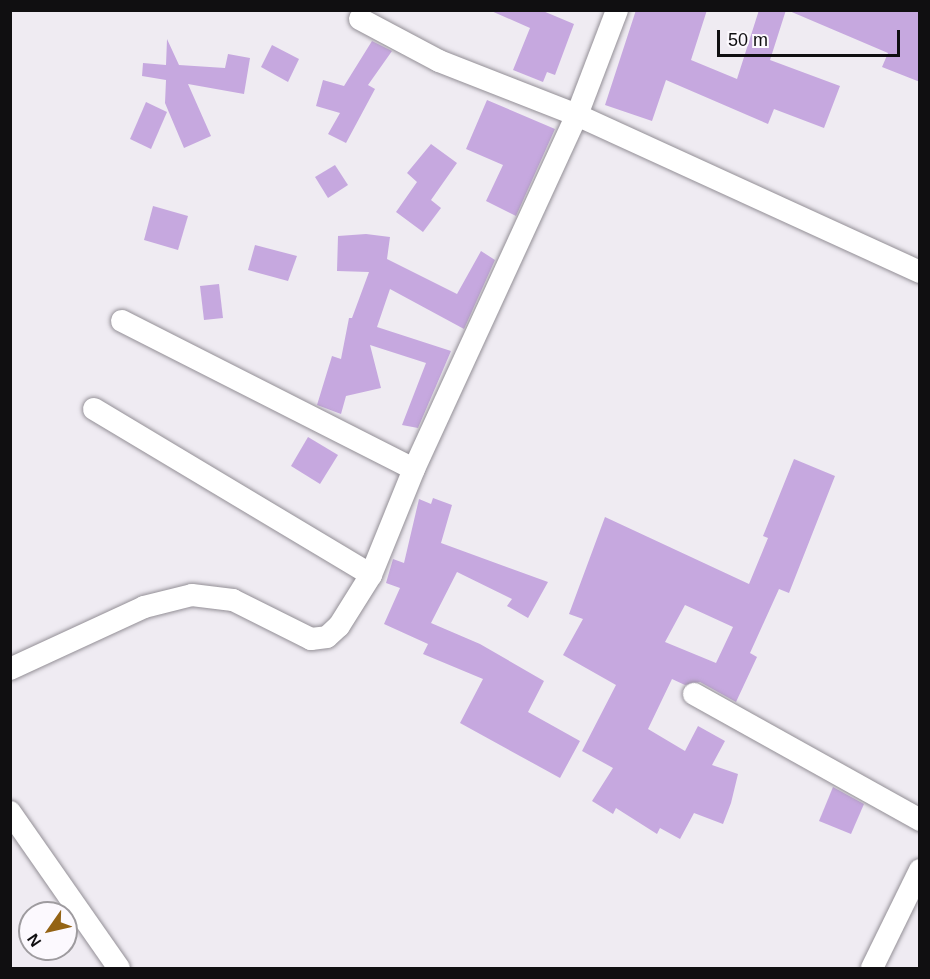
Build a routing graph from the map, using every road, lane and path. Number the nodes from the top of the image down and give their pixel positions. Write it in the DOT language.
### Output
graph roads {
  1 [pos="617,10"];
  2 [pos="360,19"];
  3 [pos="577,115"];
  4 [pos="920,272"];
  5 [pos="122,321"];
  6 [pos="94,410"];
  7 [pos="414,469"];
  8 [pos="371,575"];
  9 [pos="10,669"];
  10 [pos="694,694"];
  11 [pos="10,812"];
  12 [pos="920,820"];
  13 [pos="920,870"];
  14 [pos="119,969"];
  15 [pos="872,969"];
  1 -- 3 [label="street"];
  2 -- 3 [label="street"];
  3 -- 4 [label="street"];
  3 -- 7 [label="street"];
  5 -- 7 [label="street"];
  6 -- 8 [label="street"];
  7 -- 8 [label="street"];
  8 -- 9 [label="street"];
  10 -- 12 [label="street"];
  11 -- 14 [label="street"];
  13 -- 15 [label="street"];
}
